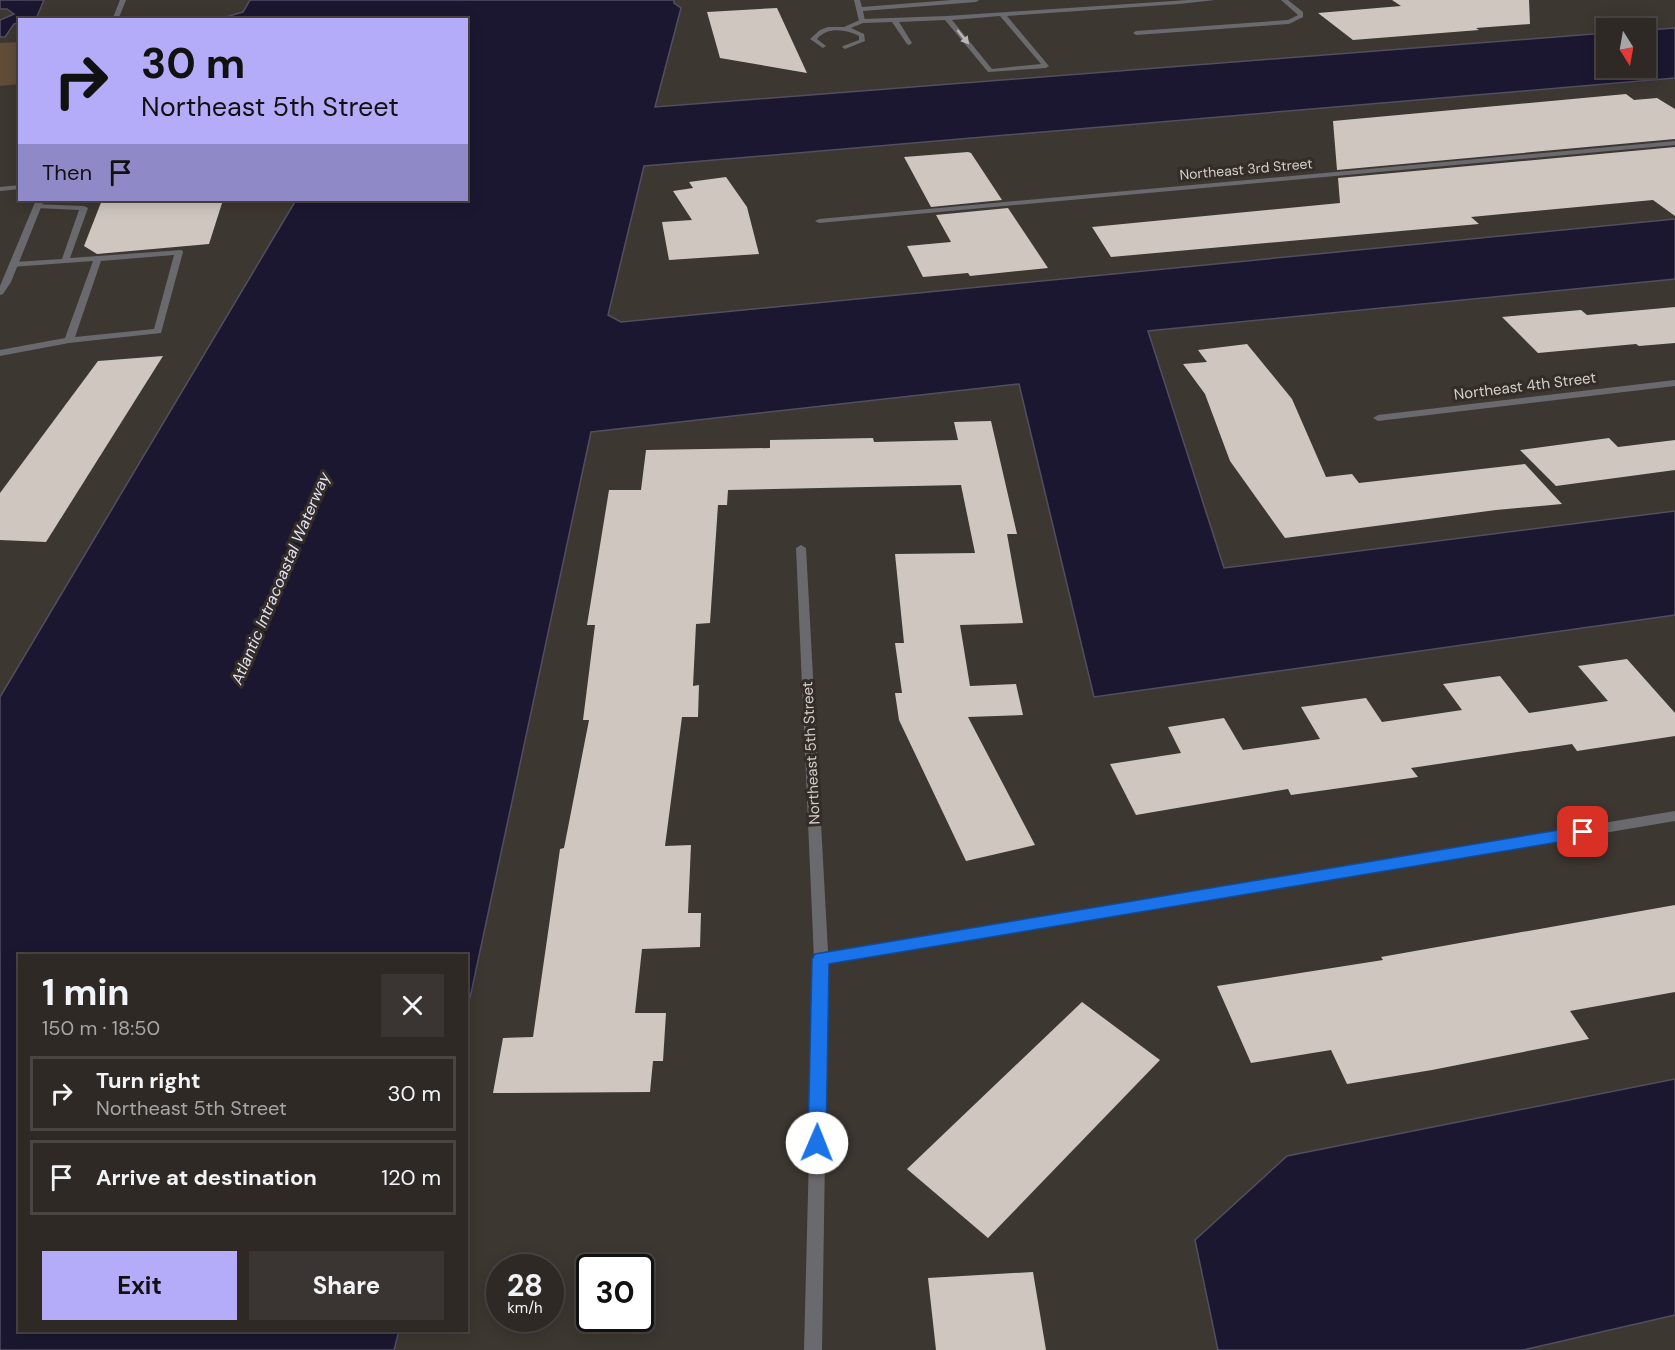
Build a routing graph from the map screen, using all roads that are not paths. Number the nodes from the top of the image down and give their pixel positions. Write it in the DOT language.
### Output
graph roads {
  1 [pos="123,0"];
  2 [pos="857,0"];
  3 [pos="976,0"];
  4 [pos="1212,0"];
  5 [pos="1284,0"];
  6 [pos="860,9"];
  7 [pos="1002,14"];
  8 [pos="116,18"];
  9 [pos="947,18"];
  10 [pos="862,21"];
  11 [pos="895,21"];
  12 [pos="846,29"];
  13 [pos="1136,33"];
  14 [pos="909,43"];
  15 [pos="823,46"];
  16 [pos="845,47"];
  17 [pos="1675,143"];
  18 [pos="18,187"];
  19 [pos="0,189"];
  20 [pos="39,203"];
  21 [pos="819,221"];
  22 [pos="98,258"];
  23 [pos="65,261"];
  24 [pos="14,265"];
  25 [pos="0,292"];
  26 [pos="69,340"];
  27 [pos="0,353"];
  28 [pos="1675,383"];
  29 [pos="1378,418"];
  30 [pos="801,548"];
  31 [pos="1675,816"];
  32 [pos="821,959"];
  33 [pos="813,1350"];
  1 -- 8 [label="street"];
  2 -- 6 [label="street"];
  3 -- 6 [label="street"];
  4 -- 7 [label="street"];
  5 -- 13 [label="street"];
  6 -- 10 [label="street"];
  7 -- 9 [label="street"];
  9 -- 7 [label="street, one-way"];
  9 -- 11 [label="street"];
  10 -- 11 [label="street"];
  10 -- 12 [label="street"];
  11 -- 14 [label="street"];
  12 -- 15 [label="street"];
  12 -- 16 [label="street"];
  17 -- 21 [label="street, Northeast 3rd Street"];
  18 -- 19 [label="street"];
  20 -- 23 [label="street"];
  20 -- 24 [label="street"];
  22 -- 23 [label="street"];
  22 -- 26 [label="street"];
  22 -- 26 [label="street"];
  23 -- 24 [label="street"];
  24 -- 25 [label="street"];
  26 -- 27 [label="street"];
  28 -- 29 [label="street, Northeast 4th Street"];
  30 -- 32 [label="street, Northeast 5th Street"];
  31 -- 32 [label="street"];
  32 -- 33 [label="street, Northeast 5th Street"];
}
